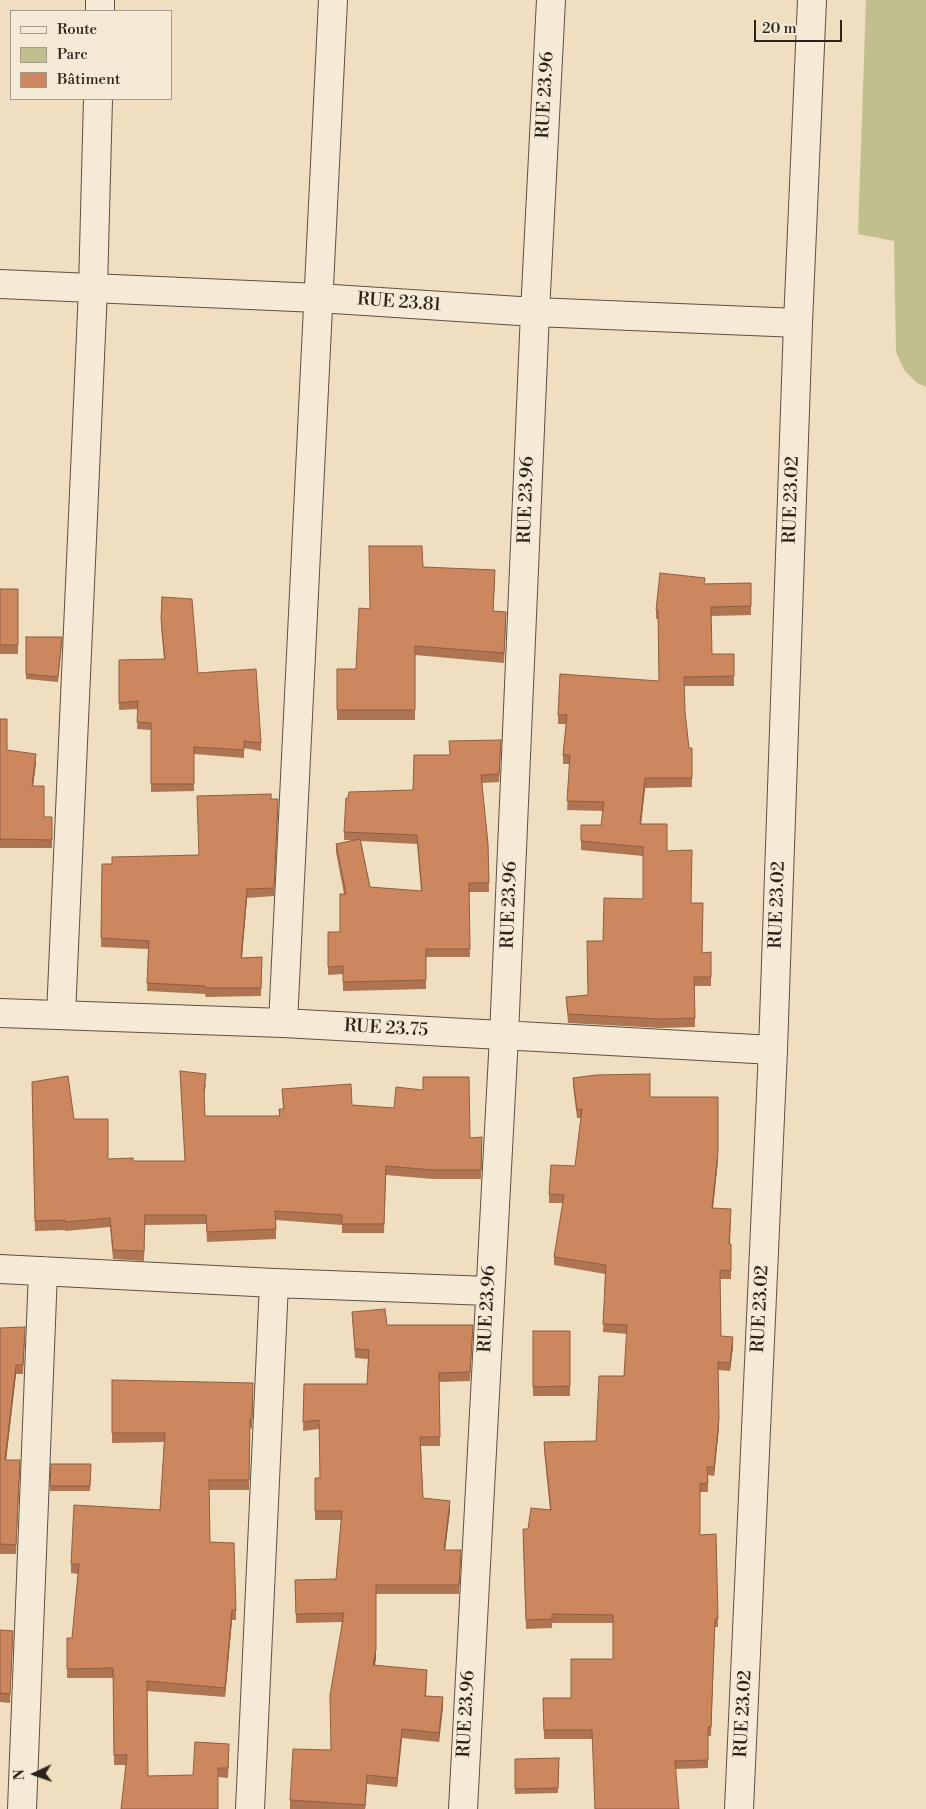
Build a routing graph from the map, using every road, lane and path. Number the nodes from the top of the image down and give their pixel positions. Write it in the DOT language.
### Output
graph roads {
  1 [pos="334,0"];
  2 [pos="551,0"];
  3 [pos="812,0"];
  4 [pos="98,100"];
  5 [pos="0,284"];
  6 [pos="94,289"];
  7 [pos="318,298"];
  8 [pos="535,312"];
  9 [pos="798,323"];
  10 [pos="0,1013"];
  11 [pos="61,1015"];
  12 [pos="283,1024"];
  13 [pos="504,1036"];
  14 [pos="773,1050"];
  15 [pos="0,1269"];
  16 [pos="43,1271"];
  17 [pos="274,1283"];
  18 [pos="489,1291"];
  19 [pos="22,1809"];
  20 [pos="250,1809"];
  21 [pos="462,1809"];
  22 [pos="739,1809"];
  1 -- 7 [label="street"];
  2 -- 8 [label="street, RUE 23.96"];
  3 -- 9 [label="street, RUE 23.02"];
  4 -- 6 [label="street"];
  5 -- 6 [label="street, RUE 23.81"];
  6 -- 7 [label="street, RUE 23.81"];
  6 -- 11 [label="street"];
  7 -- 8 [label="street, RUE 23.81"];
  7 -- 12 [label="street"];
  8 -- 9 [label="street, RUE 23.81"];
  8 -- 13 [label="street, RUE 23.96"];
  9 -- 14 [label="street, RUE 23.02"];
  10 -- 11 [label="street, RUE 23.75"];
  11 -- 12 [label="street, RUE 23.75"];
  12 -- 13 [label="street, RUE 23.75"];
  13 -- 14 [label="street, RUE 23.75"];
  13 -- 18 [label="street, RUE 23.96"];
  14 -- 22 [label="street, RUE 23.02"];
  15 -- 16 [label="street"];
  16 -- 17 [label="street"];
  16 -- 19 [label="street"];
  17 -- 18 [label="street"];
  17 -- 20 [label="street"];
  18 -- 21 [label="street, RUE 23.96"];
}
